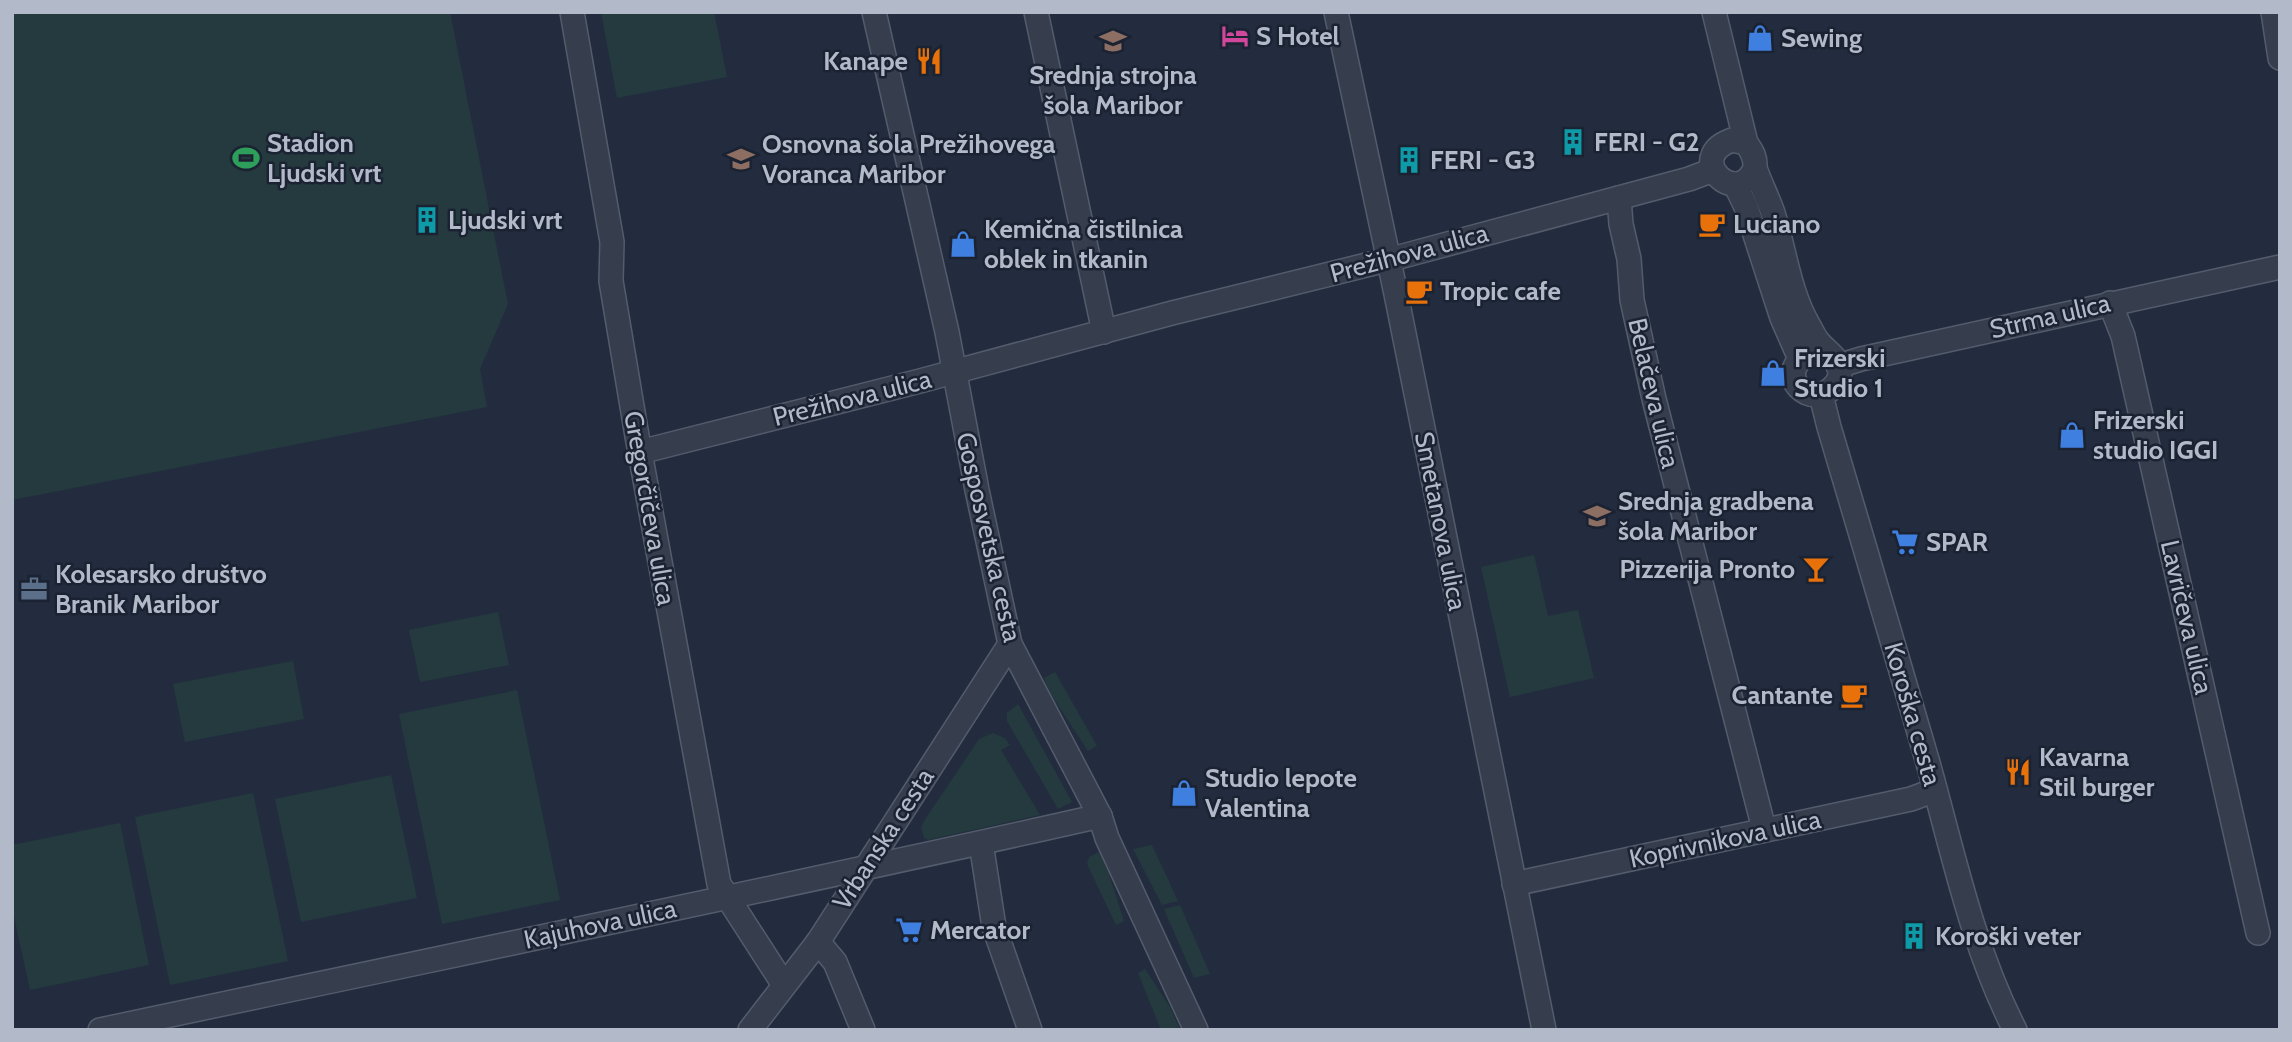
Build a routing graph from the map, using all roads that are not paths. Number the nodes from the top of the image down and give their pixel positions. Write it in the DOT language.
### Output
graph roads {
  1 [pos="572,12"];
  2 [pos="874,12"];
  3 [pos="1036,12"];
  4 [pos="1336,12"];
  5 [pos="1714,12"];
  6 [pos="2273,12"];
  7 [pos="2280,58"];
  8 [pos="1746,143"];
  9 [pos="1713,170"];
  10 [pos="1758,175"];
  11 [pos="1735,184"];
  12 [pos="1619,198"];
  13 [pos="1388,259"];
  14 [pos="2271,269"];
  15 [pos="2110,303"];
  16 [pos="1104,332"];
  17 [pos="1800,359"];
  18 [pos="1833,359"];
  19 [pos="955,371"];
  20 [pos="1821,395"];
  21 [pos="640,452"];
  22 [pos="1010,645"];
  23 [pos="1935,790"];
  24 [pos="1100,816"];
  25 [pos="1764,829"];
  26 [pos="981,844"];
  27 [pos="865,869"];
  28 [pos="1514,884"];
  29 [pos="728,899"];
  30 [pos="2258,933"];
  31 [pos="818,942"];
  32 [pos="785,985"];
  33 [pos="100,1030"];
  34 [pos="750,1030"];
  35 [pos="863,1030"];
  36 [pos="1030,1030"];
  37 [pos="1196,1030"];
  38 [pos="1544,1030"];
  39 [pos="2015,1030"];
  1 -- 21 [label="street, Gregorčičeva ulica"];
  2 -- 19 [label="street, Gosposvetska cesta"];
  3 -- 16 [label="street"];
  4 -- 13 [label="street, Smetanova ulica"];
  5 -- 8 [label="street"];
  6 -- 7 [label="street"];
  8 -- 9 [label="street"];
  8 -- 10 [label="street"];
  9 -- 11 [label="street"];
  9 -- 12 [label="street, Prežihova ulica"];
  10 -- 11 [label="street"];
  10 -- 18 [label="street"];
  11 -- 17 [label="street"];
  12 -- 13 [label="street, Prežihova ulica"];
  12 -- 25 [label="street, Belačeva ulica"];
  13 -- 16 [label="street, Prežihova ulica"];
  13 -- 28 [label="street, Smetanova ulica"];
  14 -- 15 [label="street, Strma ulica"];
  15 -- 18 [label="street, Strma ulica"];
  15 -- 30 [label="street, Lavričeva ulica"];
  16 -- 19 [label="street, Prežihova ulica"];
  17 -- 18 [label="street"];
  17 -- 20 [label="street"];
  18 -- 20 [label="street"];
  19 -- 21 [label="street, Prežihova ulica"];
  19 -- 22 [label="street, Gosposvetska cesta"];
  20 -- 23 [label="street, Koroška cesta"];
  21 -- 29 [label="street, Gregorčičeva ulica"];
  22 -- 24 [label="street, Gosposvetska cesta"];
  22 -- 27 [label="street, Vrbanska cesta"];
  23 -- 25 [label="street, Koprivnikova ulica"];
  23 -- 39 [label="street, Koroška cesta"];
  24 -- 26 [label="street, Kajuhova ulica"];
  24 -- 37 [label="street, Gosposvetska cesta"];
  25 -- 28 [label="street, Koprivnikova ulica"];
  26 -- 27 [label="street, Kajuhova ulica"];
  26 -- 36 [label="street"];
  27 -- 29 [label="street, Kajuhova ulica"];
  27 -- 31 [label="street, Vrbanska cesta"];
  28 -- 38 [label="street, Smetanova ulica"];
  29 -- 32 [label="street, Gregorčičeva ulica"];
  29 -- 33 [label="street, Kajuhova ulica"];
  31 -- 32 [label="street, Vrbanska cesta"];
  31 -- 35 [label="street"];
  32 -- 34 [label="street, Vrbanska cesta"];
}
